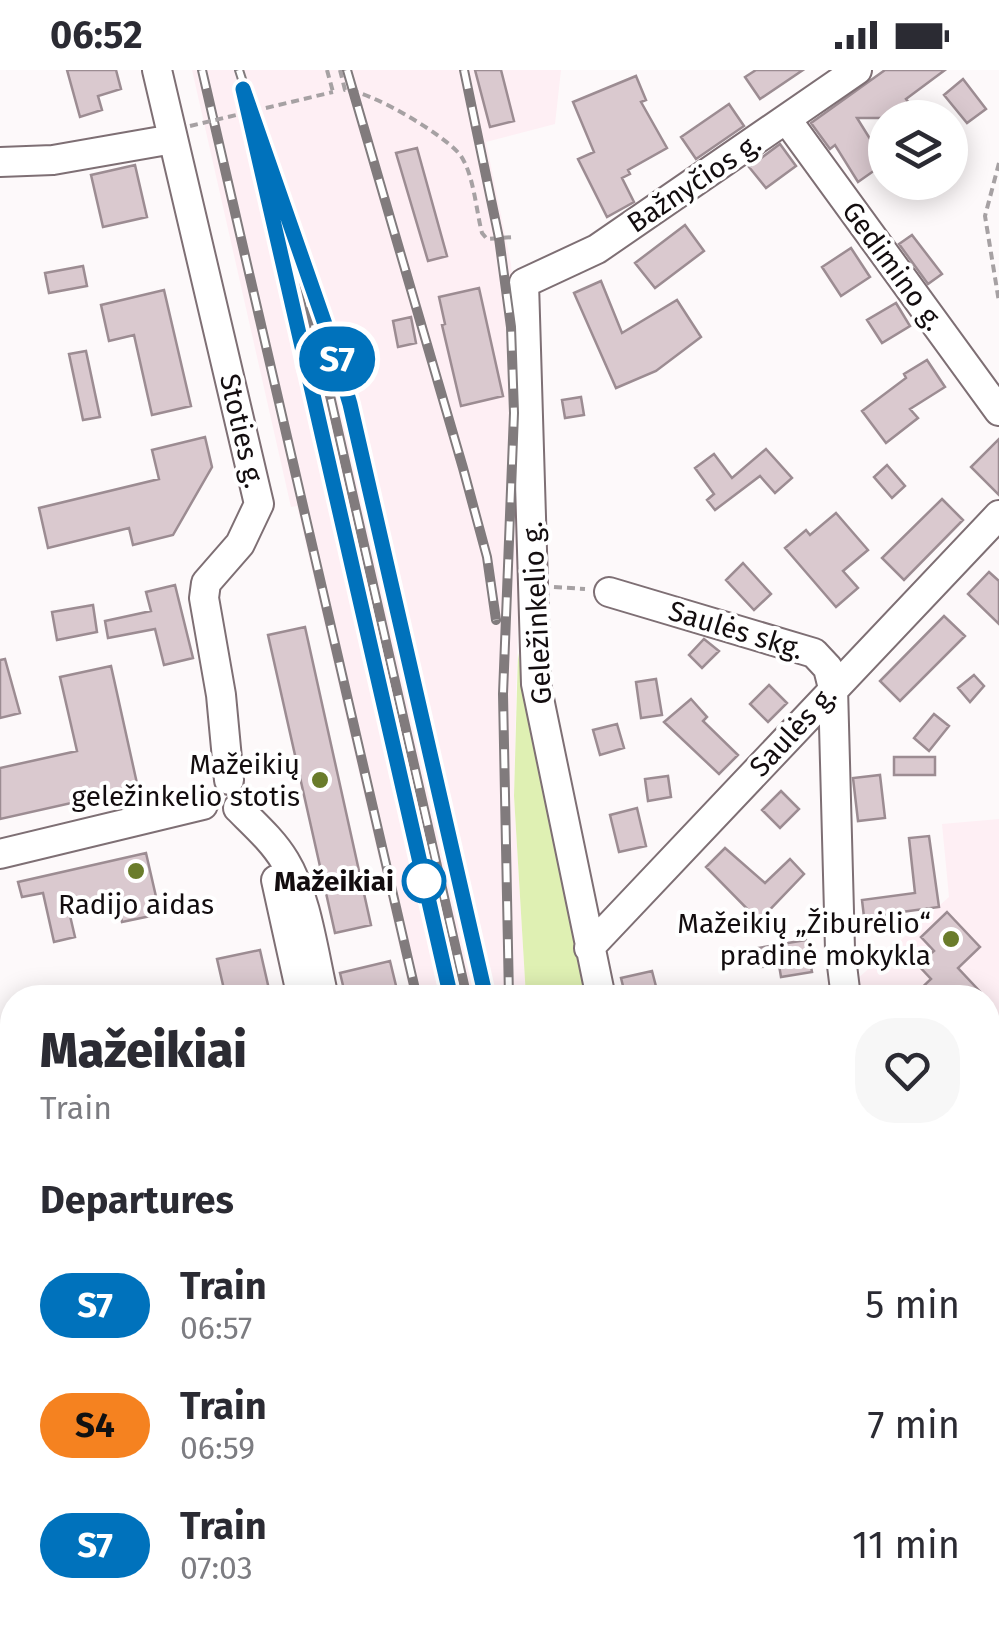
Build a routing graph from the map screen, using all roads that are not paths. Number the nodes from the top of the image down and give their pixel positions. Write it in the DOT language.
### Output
graph roads {
  1 [pos="157,70"];
  2 [pos="857,70"];
  3 [pos="788,120"];
  4 [pos="181,132"];
  5 [pos="0,162"];
  6 [pos="524,283"];
  7 [pos="999,411"];
  8 [pos="999,515"];
  9 [pos="609,592"];
  10 [pos="833,688"];
  11 [pos="229,780"];
  12 [pos="202,805"];
  13 [pos="238,808"];
  14 [pos="274,844"];
  15 [pos="0,854"];
  16 [pos="589,948"];
  17 [pos="299,985"];
  18 [pos="321,985"];
  19 [pos="598,985"];
  20 [pos="844,985"];
  1 -- 4 [label="street, Stoties g."];
  2 -- 3 [label="street, Bažnyčios g."];
  3 -- 6 [label="street, Bažnyčios g."];
  3 -- 7 [label="street, Gedimino g."];
  4 -- 5 [label="street"];
  4 -- 11 [label="street, Stoties g."];
  6 -- 16 [label="street, Geležinkelio g."];
  8 -- 10 [label="street, Saulės g."];
  9 -- 10 [label="street, Saulės skg."];
  10 -- 16 [label="street, Saulės g."];
  10 -- 20 [label="street"];
  11 -- 12 [label="street"];
  11 -- 13 [label="street"];
  12 -- 13 [label="street"];
  12 -- 15 [label="street"];
  13 -- 14 [label="street"];
  14 -- 17 [label="street"];
  14 -- 18 [label="street"];
  16 -- 19 [label="street, Geležinkelio g."];
}
